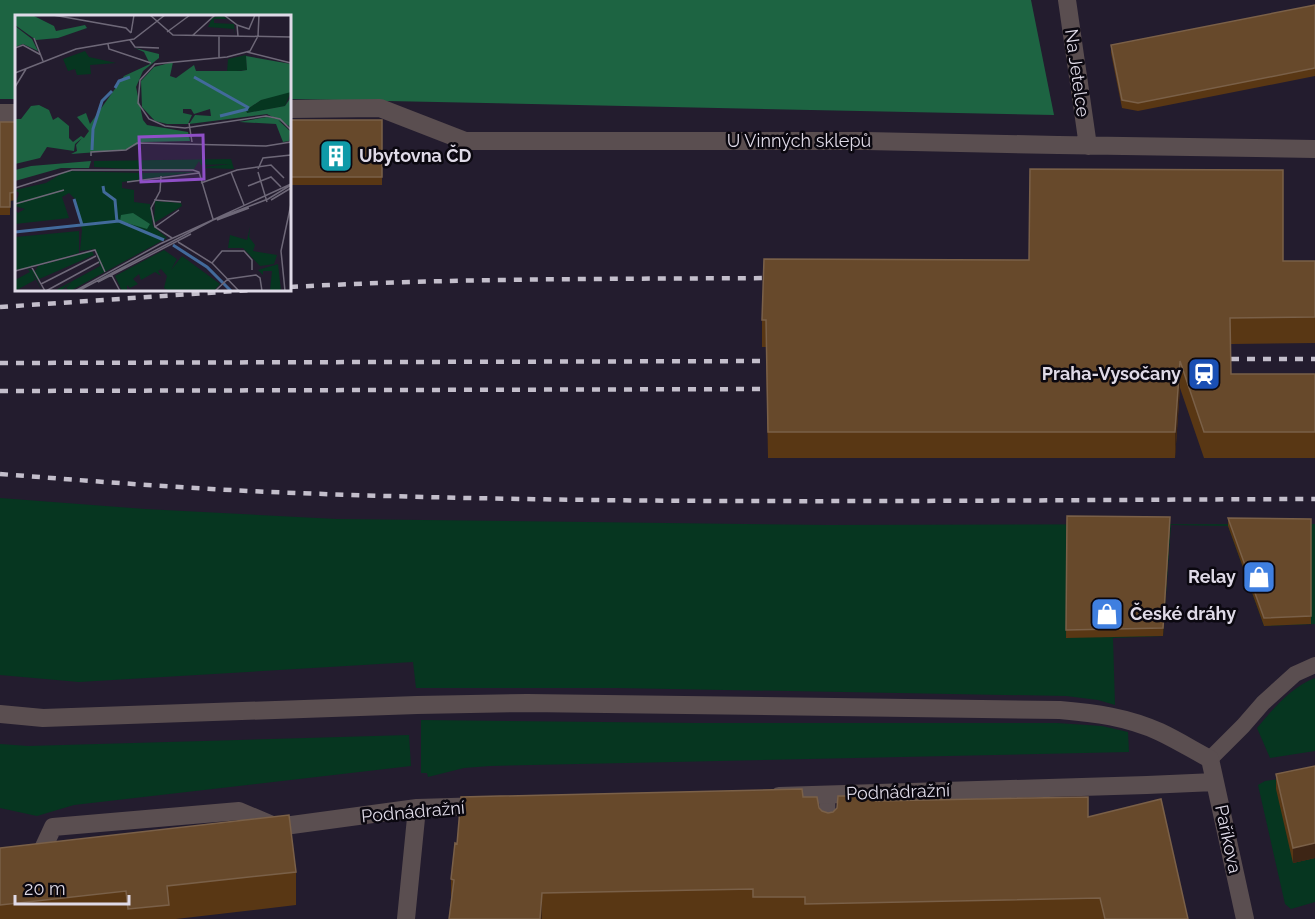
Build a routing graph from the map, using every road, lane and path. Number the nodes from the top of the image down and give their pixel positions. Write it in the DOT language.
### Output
graph roads {
  1 [pos="1067,0"];
  2 [pos="291,109"];
  3 [pos="1088,146"];
  4 [pos="1315,148"];
  5 [pos="1315,665"];
  6 [pos="0,714"];
  7 [pos="1210,759"];
  8 [pos="1215,782"];
  9 [pos="827,794"];
  10 [pos="757,796"];
  11 [pos="499,805"];
  12 [pos="417,808"];
  13 [pos="828,836"];
  14 [pos="0,868"];
  15 [pos="406,919"];
  16 [pos="1245,919"];
  1 -- 3 [label="street, Na Jetelce"];
  2 -- 3 [label="street, U Vinných sklepů"];
  3 -- 4 [label="street, U Vinných sklepů"];
  5 -- 7 [label="lane"];
  6 -- 7 [label="street"];
  7 -- 8 [label="street, Paříkova"];
  8 -- 9 [label="street, Podnádražní"];
  8 -- 16 [label="street, Paříkova"];
  9 -- 10 [label="street, Podnádražní"];
  9 -- 13 [label="lane"];
  11 -- 12 [label="street, Podnádražní"];
  12 -- 14 [label="street, Podnádražní"];
  12 -- 15 [label="street"];
}
